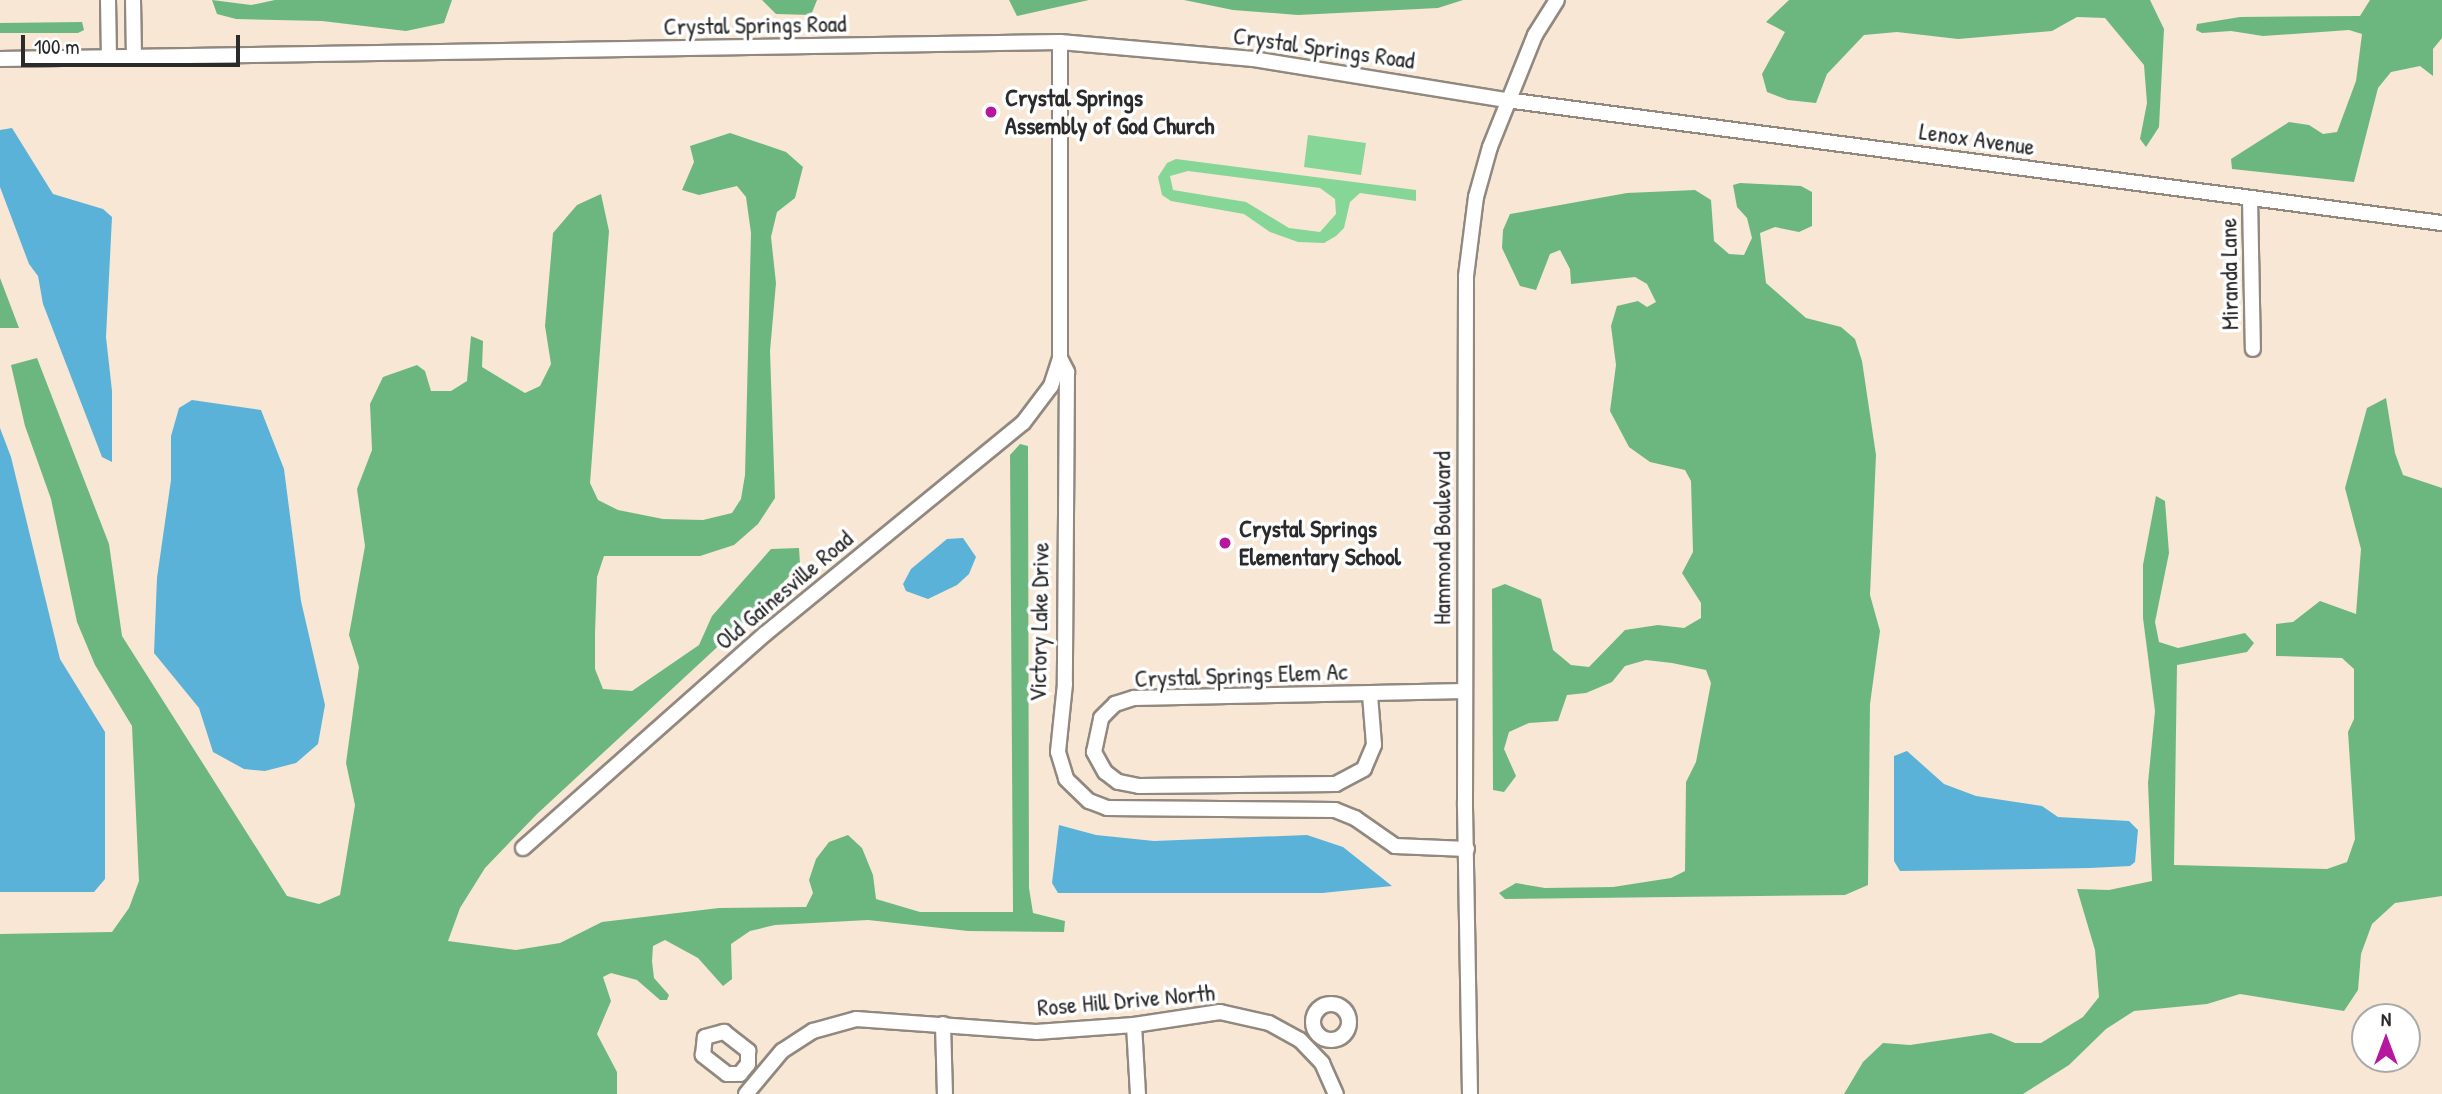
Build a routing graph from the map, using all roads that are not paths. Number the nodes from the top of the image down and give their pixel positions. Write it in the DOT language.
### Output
graph roads {
  1 [pos="108,0"];
  2 [pos="134,0"];
  3 [pos="1556,0"];
  4 [pos="1060,42"];
  5 [pos="134,56"];
  6 [pos="109,57"];
  7 [pos="0,59"];
  8 [pos="1506,100"];
  9 [pos="2250,198"];
  10 [pos="2442,223"];
  11 [pos="2253,349"];
  12 [pos="1060,358"];
  13 [pos="1465,691"];
  14 [pos="1370,695"];
  15 [pos="523,848"];
  16 [pos="1466,849"];
  17 [pos="943,1024"];
  18 [pos="1134,1025"];
  19 [pos="746,1094"];
  20 [pos="945,1094"];
  21 [pos="1139,1094"];
  22 [pos="1336,1094"];
  23 [pos="1470,1094"];
  1 -- 6 [label="street"];
  2 -- 5 [label="street"];
  3 -- 8 [label="street, Hammond Boulevard"];
  4 -- 5 [label="street, Crystal Springs Road"];
  4 -- 8 [label="street, Crystal Springs Road"];
  4 -- 12 [label="street, Victory Lake Drive"];
  5 -- 6 [label="street, Crystal Springs Road"];
  6 -- 7 [label="street, Crystal Springs Road"];
  8 -- 9 [label="street, Lenox Avenue"];
  8 -- 13 [label="street, Hammond Boulevard"];
  9 -- 10 [label="street, Lenox Avenue"];
  9 -- 11 [label="street, Miranda Lane"];
  12 -- 15 [label="street, Old Gainesville Road"];
  12 -- 16 [label="street, Victory Lake Drive"];
  13 -- 14 [label="street, Crystal Springs Elem Ac"];
  13 -- 16 [label="street, Hammond Boulevard"];
  14 -- 14 [label="street, Crystal Springs Elem Ac"];
  16 -- 23 [label="street, Hammond Boulevard"];
  17 -- 18 [label="street, Rose Hill Drive North"];
  17 -- 19 [label="street, Rose Hill Drive North"];
  17 -- 20 [label="street"];
  18 -- 21 [label="street"];
  18 -- 22 [label="street, Rose Hill Drive North"];
}
